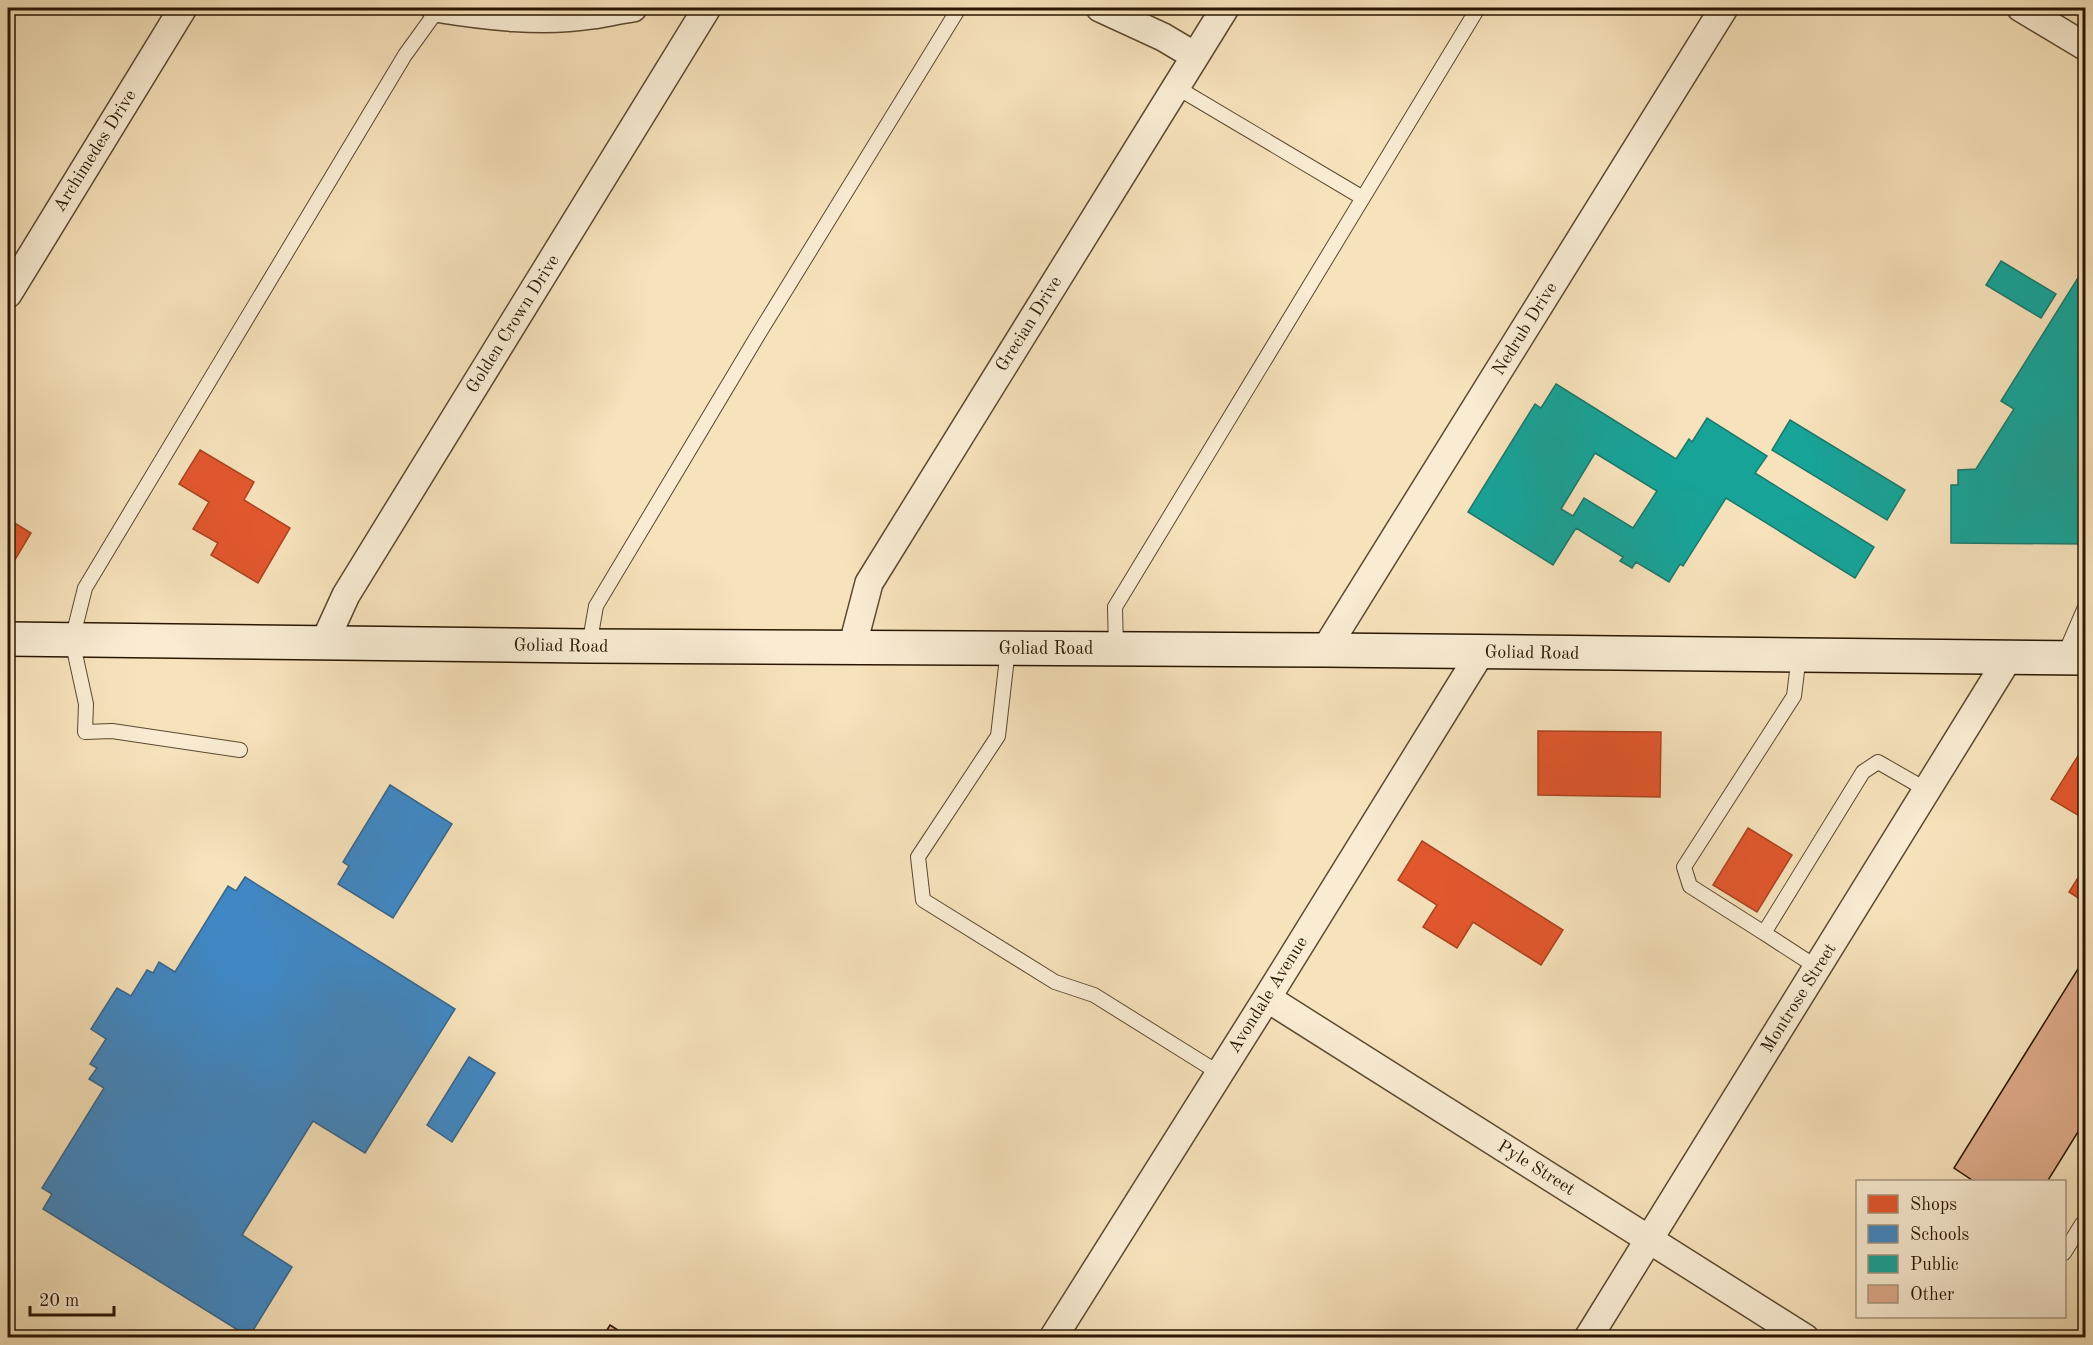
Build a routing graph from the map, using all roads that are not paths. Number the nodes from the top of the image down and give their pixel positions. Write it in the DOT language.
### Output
graph roads {
  1 [pos="183,8"];
  2 [pos="438,8"];
  3 [pos="633,8"];
  4 [pos="707,8"];
  5 [pos="959,8"];
  6 [pos="1100,8"];
  7 [pos="1226,8"];
  8 [pos="1478,8"];
  9 [pos="1724,8"];
  10 [pos="2021,8"];
  11 [pos="2085,47"];
  12 [pos="1195,56"];
  13 [pos="1176,87"];
  14 [pos="1363,198"];
  15 [pos="8,294"];
  16 [pos="2085,605"];
  17 [pos="8,639"];
  18 [pos="72,640"];
  19 [pos="324,643"];
  20 [pos="589,646"];
  21 [pos="852,648"];
  22 [pos="1008,649"];
  23 [pos="1116,649"];
  24 [pos="1325,650"];
  25 [pos="1481,652"];
  26 [pos="1799,655"];
  27 [pos="2009,657"];
  28 [pos="2074,658"];
  29 [pos="240,750"];
  30 [pos="1927,790"];
  31 [pos="1764,933"];
  32 [pos="1818,968"];
  33 [pos="1267,998"];
  34 [pos="1219,1073"];
  35 [pos="2085,1222"];
  36 [pos="1650,1240"];
  37 [pos="2066,1250"];
  38 [pos="1053,1338"];
  39 [pos="1588,1338"];
  40 [pos="1805,1338"];
  1 -- 15 [label="street, Archimedes Drive"];
  2 -- 3 [label="street"];
  2 -- 18 [label="lane"];
  4 -- 19 [label="street, Golden Crown Drive"];
  5 -- 20 [label="lane"];
  6 -- 12 [label="street"];
  7 -- 12 [label="street, Grecian Drive"];
  8 -- 14 [label="lane"];
  9 -- 24 [label="street, Nedrub Drive"];
  10 -- 11 [label="street"];
  12 -- 13 [label="street, Grecian Drive"];
  13 -- 14 [label="lane"];
  13 -- 21 [label="street, Grecian Drive"];
  14 -- 23 [label="lane"];
  16 -- 28 [label="lane"];
  17 -- 18 [label="main road, Goliad Road"];
  18 -- 19 [label="main road, Goliad Road"];
  18 -- 29 [label="lane"];
  19 -- 20 [label="main road, Goliad Road"];
  20 -- 21 [label="main road, Goliad Road"];
  21 -- 22 [label="main road, Goliad Road"];
  22 -- 23 [label="main road, Goliad Road"];
  22 -- 34 [label="lane"];
  23 -- 24 [label="main road, Goliad Road"];
  24 -- 25 [label="main road, Goliad Road"];
  25 -- 26 [label="main road, Goliad Road"];
  25 -- 33 [label="street, Avondale Avenue"];
  26 -- 27 [label="main road, Goliad Road"];
  26 -- 31 [label="lane"];
  27 -- 28 [label="main road, Goliad Road"];
  27 -- 30 [label="street, Montrose Street"];
  30 -- 31 [label="lane"];
  30 -- 32 [label="street, Montrose Street"];
  31 -- 32 [label="lane"];
  32 -- 36 [label="street, Montrose Street"];
  33 -- 34 [label="street, Avondale Avenue"];
  33 -- 36 [label="street, Pyle Street"];
  34 -- 38 [label="street, Avondale Avenue"];
  35 -- 37 [label="lane"];
  36 -- 39 [label="street, Montrose Street"];
  36 -- 40 [label="street, Pyle Street"];
}
